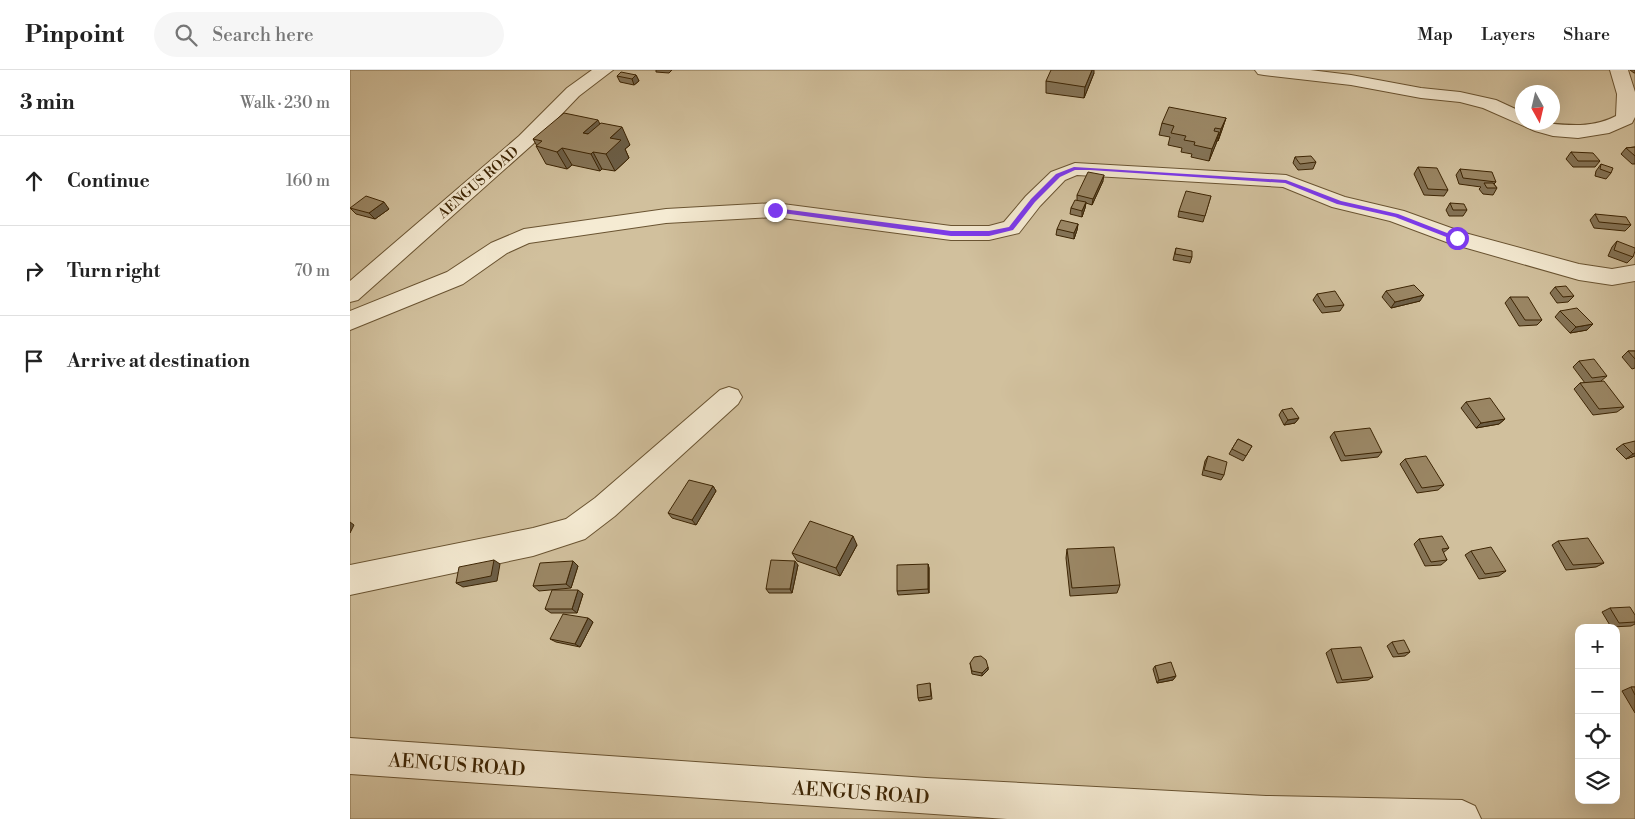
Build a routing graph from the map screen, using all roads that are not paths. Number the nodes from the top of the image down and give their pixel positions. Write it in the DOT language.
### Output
graph roads {
  1 [pos="604,70"];
  2 [pos="1264,70"];
  3 [pos="1619,70"];
  4 [pos="1515,116"];
  5 [pos="1550,130"];
  6 [pos="1635,273"];
  7 [pos="350,294"];
  8 [pos="350,321"];
  9 [pos="729,397"];
  10 [pos="350,580"];
  11 [pos="350,756"];
  12 [pos="1462,819"];
  1 -- 7 [label="street, AENGUS ROAD"];
  2 -- 4 [label="street"];
  3 -- 5 [label="street"];
  6 -- 8 [label="street"];
  9 -- 10 [label="street"];
  11 -- 12 [label="street, AENGUS ROAD"];
}
